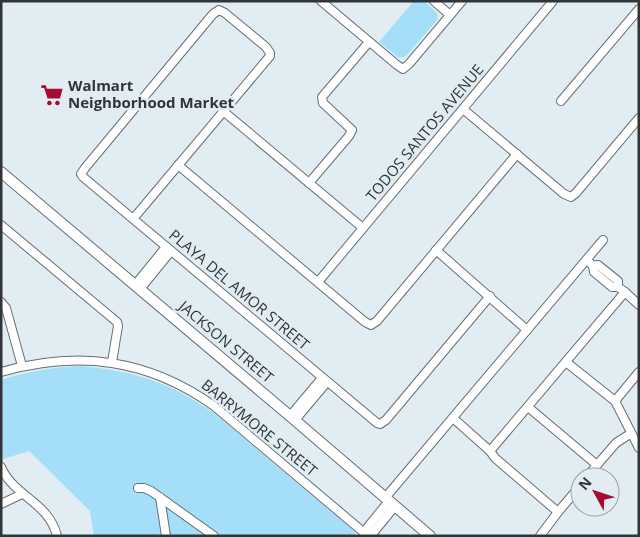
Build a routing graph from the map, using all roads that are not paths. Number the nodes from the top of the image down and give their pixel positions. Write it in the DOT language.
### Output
graph roads {
  1 [pos="321,1"];
  2 [pos="434,1"];
  3 [pos="462,1"];
  4 [pos="554,1"];
  5 [pos="639,9"];
  6 [pos="450,15"];
  7 [pos="369,42"];
  8 [pos="561,101"];
  9 [pos="463,109"];
  10 [pos="223,111"];
  11 [pos="639,118"];
  12 [pos="517,154"];
  13 [pos="178,165"];
  14 [pos="1,172"];
  15 [pos="309,183"];
  16 [pos="133,219"];
  17 [pos="2,225"];
  18 [pos="363,228"];
  19 [pos="603,240"];
  20 [pos="169,249"];
  21 [pos="436,250"];
  22 [pos="586,260"];
  23 [pos="318,282"];
  24 [pos="137,287"];
  25 [pos="621,289"];
  26 [pos="490,296"];
  27 [pos="1,302"];
  28 [pos="639,305"];
  29 [pos="527,330"];
  30 [pos="112,362"];
  31 [pos="566,362"];
  32 [pos="22,366"];
  33 [pos="1,372"];
  34 [pos="639,372"];
  35 [pos="325,380"];
  36 [pos="614,401"];
  37 [pos="528,407"];
  38 [pos="293,418"];
  39 [pos="453,418"];
  40 [pos="630,434"];
  41 [pos="639,448"];
  42 [pos="490,451"];
  43 [pos="597,465"];
  44 [pos="1,467"];
  45 [pos="138,488"];
  46 [pos="22,494"];
  47 [pos="160,497"];
  48 [pos="570,498"];
  49 [pos="390,502"];
  50 [pos="1,504"];
  51 [pos="558,512"];
  52 [pos="367,535"];
  53 [pos="57,536"];
  54 [pos="166,536"];
  55 [pos="214,536"];
  56 [pos="430,536"];
  57 [pos="540,536"];
  1 -- 7 [label="street"];
  2 -- 6 [label="street"];
  3 -- 6 [label="street"];
  4 -- 9 [label="street, TODOS SANTOS AVENUE"];
  5 -- 8 [label="street"];
  6 -- 7 [label="street"];
  7 -- 15 [label="street"];
  9 -- 12 [label="street"];
  9 -- 18 [label="street, TODOS SANTOS AVENUE"];
  10 -- 13 [label="street"];
  10 -- 15 [label="street"];
  10 -- 16 [label="street, PLAYA DEL AMOR STREET"];
  11 -- 12 [label="street"];
  12 -- 21 [label="street"];
  13 -- 16 [label="street"];
  13 -- 23 [label="street"];
  14 -- 24 [label="main road, JACKSON STREET"];
  15 -- 18 [label="street"];
  16 -- 20 [label="street, PLAYA DEL AMOR STREET"];
  17 -- 30 [label="street"];
  18 -- 23 [label="street, TODOS SANTOS AVENUE"];
  19 -- 22 [label="street"];
  20 -- 24 [label="street"];
  20 -- 35 [label="street, PLAYA DEL AMOR STREET"];
  21 -- 23 [label="street"];
  21 -- 26 [label="street"];
  22 -- 25 [label="street"];
  22 -- 29 [label="street"];
  24 -- 38 [label="main road, JACKSON STREET"];
  25 -- 28 [label="street"];
  25 -- 31 [label="street"];
  26 -- 29 [label="street"];
  26 -- 35 [label="street, PLAYA DEL AMOR STREET"];
  27 -- 32 [label="street"];
  29 -- 39 [label="street"];
  30 -- 32 [label="street, BARRYMORE STREET"];
  30 -- 52 [label="street, BARRYMORE STREET"];
  31 -- 36 [label="street"];
  31 -- 37 [label="street"];
  32 -- 33 [label="street, BARRYMORE STREET"];
  34 -- 36 [label="street"];
  35 -- 38 [label="street"];
  36 -- 40 [label="street"];
  37 -- 42 [label="street"];
  37 -- 43 [label="street"];
  38 -- 49 [label="main road, JACKSON STREET"];
  39 -- 42 [label="street"];
  39 -- 49 [label="street"];
  40 -- 41 [label="street"];
  40 -- 43 [label="street"];
  42 -- 51 [label="street"];
  44 -- 46 [label="street"];
  45 -- 47 [label="street"];
  46 -- 50 [label="street"];
  46 -- 53 [label="street"];
  47 -- 54 [label="street"];
  47 -- 55 [label="street"];
  48 -- 51 [label="street"];
  49 -- 52 [label="street"];
  49 -- 56 [label="main road, JACKSON STREET"];
  51 -- 57 [label="street"];
}
